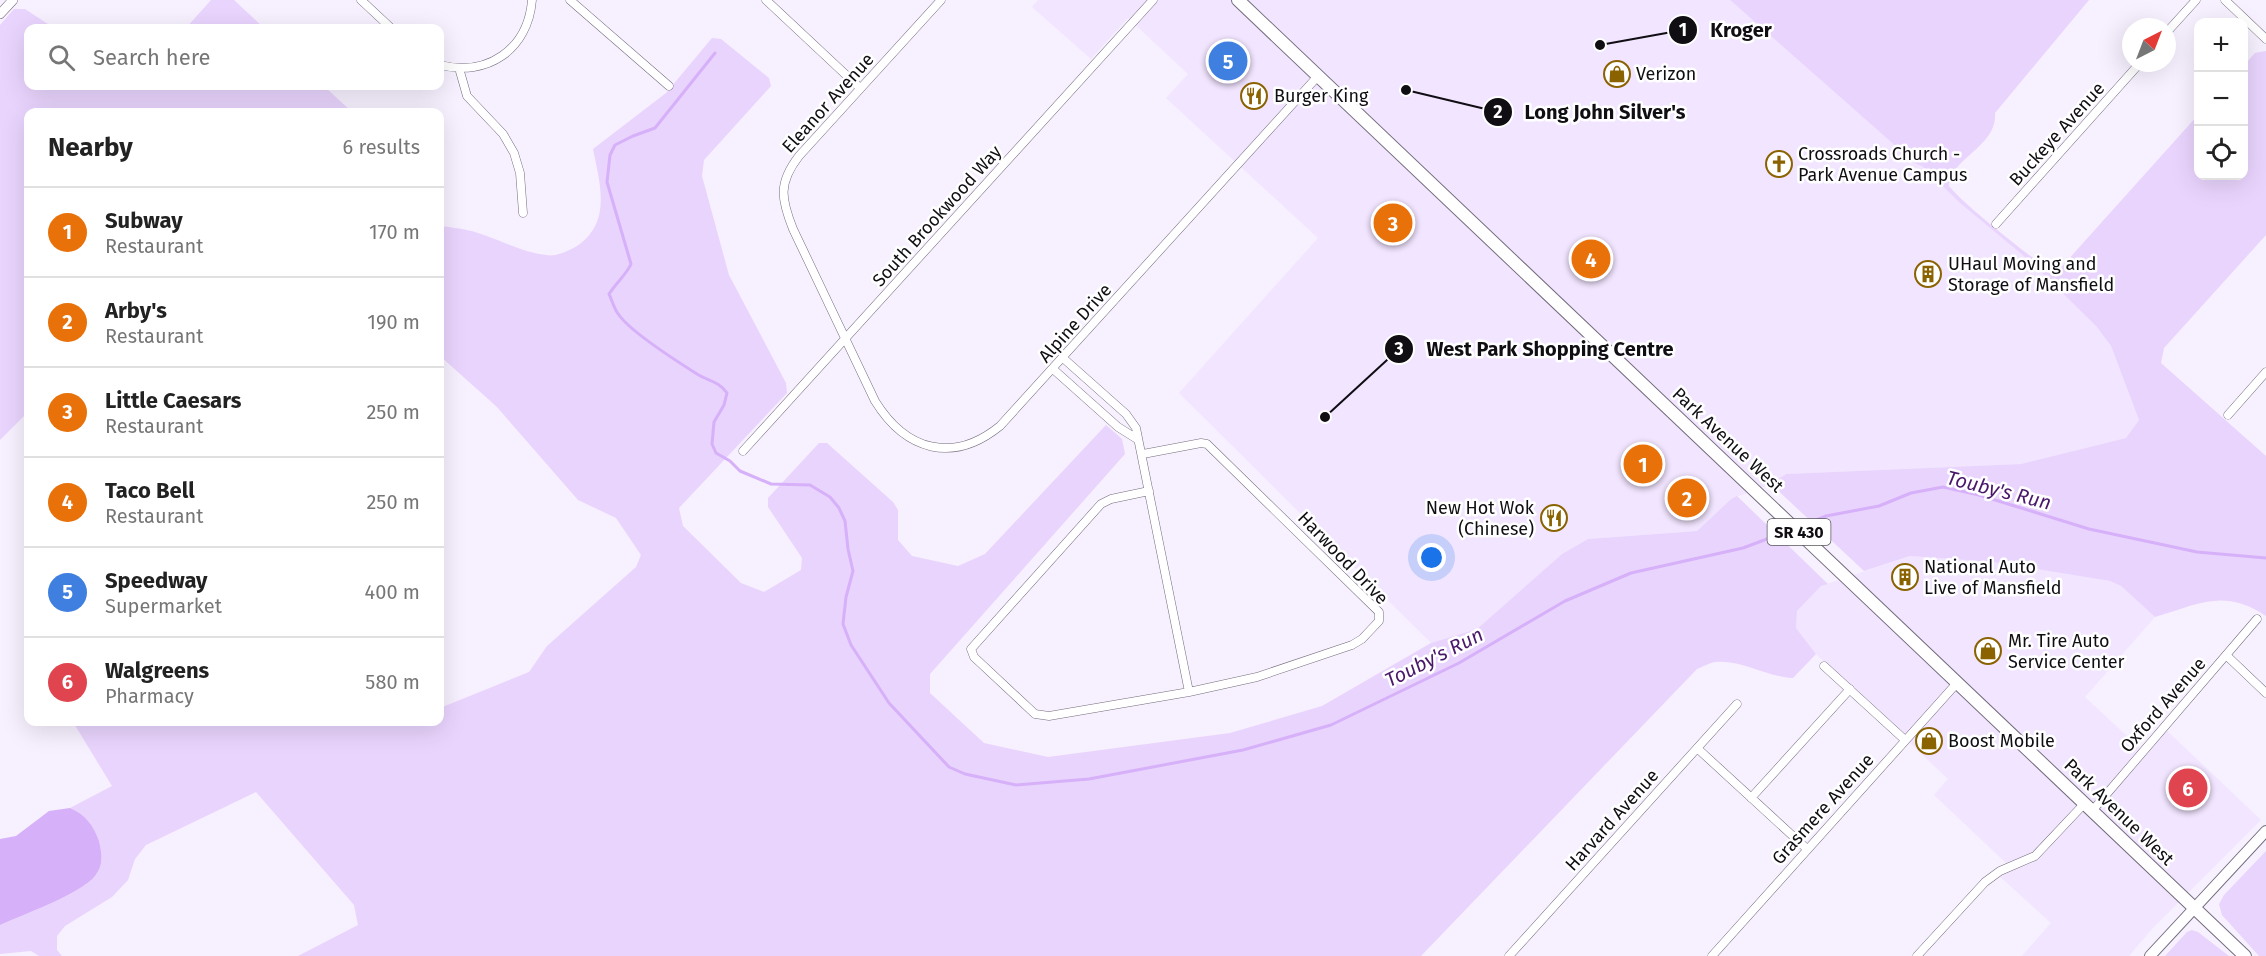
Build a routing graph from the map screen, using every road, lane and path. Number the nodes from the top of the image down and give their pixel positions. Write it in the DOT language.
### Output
graph roads {
  1 [pos="13,0"];
  2 [pos="361,0"];
  3 [pos="532,0"];
  4 [pos="570,0"];
  5 [pos="766,0"];
  6 [pos="940,0"];
  7 [pos="1153,0"];
  8 [pos="1238,0"];
  9 [pos="2196,0"];
  10 [pos="2225,0"];
  11 [pos="0,14"];
  12 [pos="2176,22"];
  13 [pos="387,24"];
  14 [pos="2266,39"];
  15 [pos="444,66"];
  16 [pos="459,68"];
  17 [pos="2132,72"];
  18 [pos="1318,75"];
  19 [pos="669,86"];
  20 [pos="860,88"];
  21 [pos="523,213"];
  22 [pos="1996,224"];
  23 [pos="846,338"];
  24 [pos="1063,358"];
  25 [pos="1053,369"];
  26 [pos="2266,372"];
  27 [pos="2228,415"];
  28 [pos="1137,439"];
  29 [pos="743,451"];
  30 [pos="1143,454"];
  31 [pos="1149,491"];
  32 [pos="2257,619"];
  33 [pos="2226,655"];
  34 [pos="1824,666"];
  35 [pos="1957,683"];
  36 [pos="1850,689"];
  37 [pos="1189,692"];
  38 [pos="2266,693"];
  39 [pos="1737,704"];
  40 [pos="1905,740"];
  41 [pos="1697,748"];
  42 [pos="1751,798"];
  43 [pos="2088,807"];
  44 [pos="2266,831"];
  45 [pos="1806,849"];
  46 [pos="2194,909"];
  47 [pos="1509,956"];
  48 [pos="1712,956"];
  49 [pos="1917,956"];
  50 [pos="2150,956"];
  51 [pos="2245,956"];
  1 -- 11 [label="street"];
  2 -- 13 [label="street"];
  3 -- 16 [label="street"];
  4 -- 19 [label="street"];
  5 -- 20 [label="street"];
  6 -- 20 [label="street, Eleanor Avenue"];
  7 -- 23 [label="street, South Brookwood Way"];
  8 -- 18 [label="main road, Park Avenue West / SR 430"];
  9 -- 12 [label="street"];
  10 -- 14 [label="street"];
  15 -- 16 [label="street"];
  16 -- 21 [label="street"];
  17 -- 22 [label="street, Buckeye Avenue"];
  18 -- 24 [label="street, Alpine Drive"];
  18 -- 35 [label="main road, Park Avenue West / SR 430"];
  20 -- 23 [label="street, Eleanor Avenue"];
  23 -- 25 [label="street, Alpine Drive"];
  23 -- 29 [label="street, South Brookwood Way"];
  24 -- 25 [label="street, Alpine Drive"];
  24 -- 28 [label="street"];
  25 -- 28 [label="street"];
  26 -- 27 [label="street"];
  28 -- 30 [label="street"];
  30 -- 31 [label="street"];
  30 -- 37 [label="street, Harwood Drive"];
  31 -- 37 [label="street"];
  31 -- 37 [label="street, Harwood Drive"];
  32 -- 33 [label="street, Oxford Avenue"];
  33 -- 38 [label="street"];
  33 -- 43 [label="street, Oxford Avenue"];
  34 -- 36 [label="street"];
  35 -- 40 [label="street, Grasmere Avenue"];
  35 -- 43 [label="main road, Park Avenue West / SR 430"];
  36 -- 40 [label="street"];
  36 -- 42 [label="street"];
  39 -- 41 [label="street, Harvard Avenue"];
  40 -- 45 [label="street, Grasmere Avenue"];
  41 -- 42 [label="street"];
  41 -- 47 [label="street, Harvard Avenue"];
  42 -- 45 [label="street"];
  43 -- 46 [label="main road, Park Avenue West / SR 430"];
  43 -- 49 [label="street, Oxford Avenue"];
  44 -- 46 [label="main road"];
  45 -- 48 [label="street, Grasmere Avenue"];
  46 -- 50 [label="main road"];
  46 -- 51 [label="main road, Park Avenue West / SR 430"];
}
